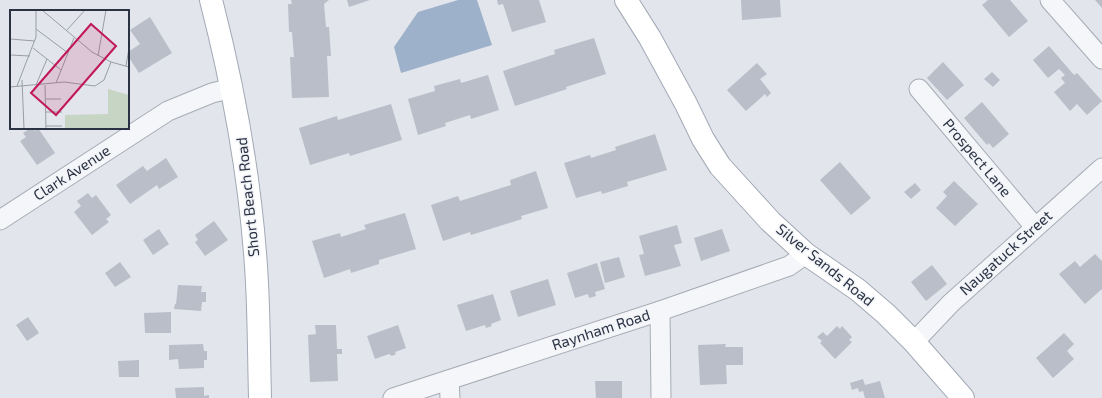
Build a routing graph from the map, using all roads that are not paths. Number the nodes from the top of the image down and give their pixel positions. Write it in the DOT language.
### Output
graph roads {
  1 [pos="211,0"];
  2 [pos="626,0"];
  3 [pos="1050,0"];
  4 [pos="1102,58"];
  5 [pos="232,88"];
  6 [pos="919,89"];
  7 [pos="1102,168"];
  8 [pos="0,220"];
  9 [pos="1035,227"];
  10 [pos="806,254"];
  11 [pos="660,311"];
  12 [pos="914,342"];
  13 [pos="450,389"];
  14 [pos="260,398"];
  15 [pos="393,398"];
  16 [pos="661,398"];
  17 [pos="963,398"];
  1 -- 5 [label="main road, Short Beach Road"];
  2 -- 10 [label="main road, Silver Sands Road"];
  3 -- 4 [label="street"];
  5 -- 8 [label="street, Clark Avenue"];
  5 -- 14 [label="main road, Short Beach Road"];
  6 -- 9 [label="street, Prospect Lane"];
  7 -- 9 [label="street, Naugatuck Street"];
  9 -- 12 [label="street, Naugatuck Street"];
  10 -- 11 [label="street, Raynham Road"];
  10 -- 12 [label="main road, Silver Sands Road"];
  11 -- 13 [label="street, Raynham Road"];
  11 -- 16 [label="street"];
  12 -- 17 [label="main road, Silver Sands Road"];
  13 -- 15 [label="street, Raynham Road"];
}
